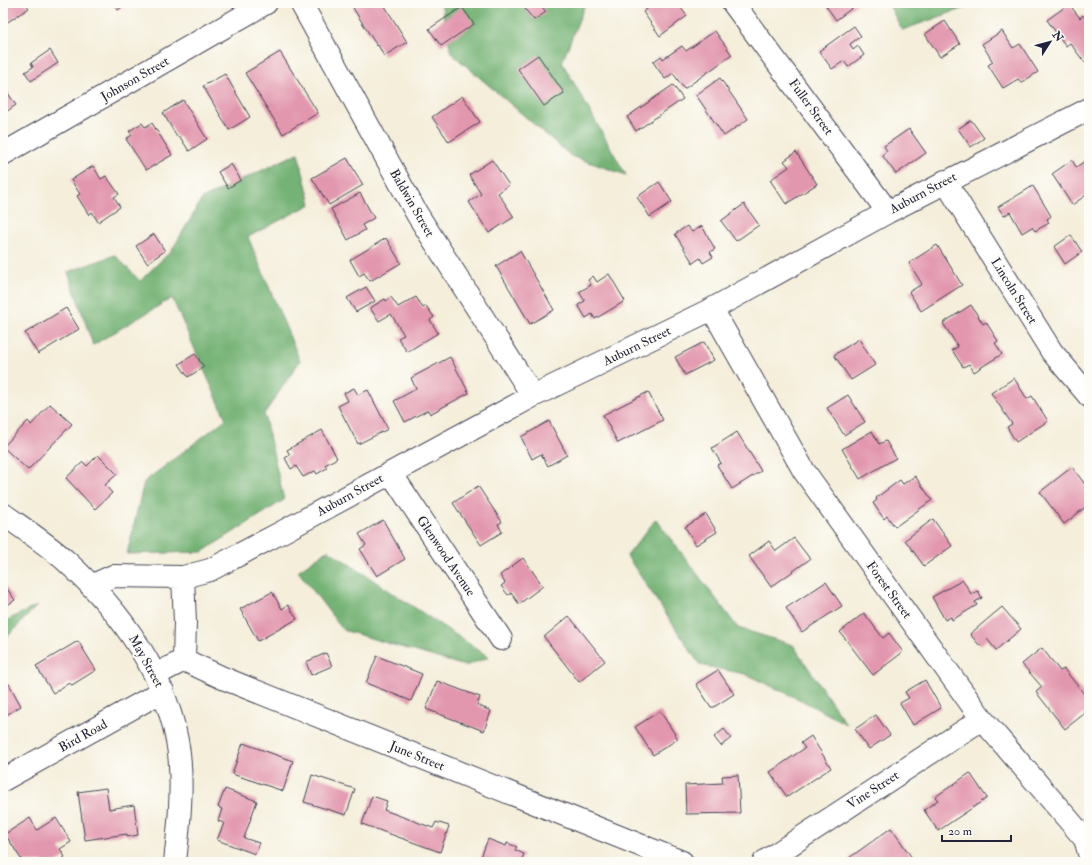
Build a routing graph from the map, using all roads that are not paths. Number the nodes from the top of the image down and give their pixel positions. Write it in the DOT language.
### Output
graph roads {
  1 [pos="266,3"];
  2 [pos="301,3"];
  3 [pos="734,3"];
  4 [pos="1089,109"];
  5 [pos="3,154"];
  6 [pos="945,181"];
  7 [pos="888,212"];
  8 [pos="712,309"];
  9 [pos="533,396"];
  10 [pos="1089,396"];
  11 [pos="391,473"];
  12 [pos="3,514"];
  13 [pos="183,577"];
  14 [pos="92,586"];
  15 [pos="501,639"];
  16 [pos="184,660"];
  17 [pos="159,683"];
  18 [pos="982,719"];
  19 [pos="3,780"];
  20 [pos="1089,853"];
  21 [pos="175,862"];
  22 [pos="682,862"];
  23 [pos="764,862"];
  1 -- 5 [label="street, Johnson Street"];
  2 -- 9 [label="street, Baldwin Street"];
  3 -- 7 [label="street, Fuller Street"];
  4 -- 6 [label="street, Auburn Street"];
  6 -- 7 [label="street, Auburn Street"];
  6 -- 10 [label="street, Lincoln Street"];
  7 -- 8 [label="street, Auburn Street"];
  8 -- 9 [label="street, Auburn Street"];
  8 -- 18 [label="street, Forest Street"];
  9 -- 11 [label="street, Auburn Street"];
  11 -- 13 [label="street, Auburn Street"];
  11 -- 15 [label="street, Glenwood Avenue"];
  12 -- 14 [label="street, May Street"];
  13 -- 14 [label="street, Auburn Street"];
  13 -- 16 [label="street"];
  14 -- 17 [label="street, May Street"];
  16 -- 17 [label="street"];
  16 -- 22 [label="street, June Street"];
  17 -- 19 [label="street, Bird Road"];
  17 -- 21 [label="street, May Street"];
  18 -- 20 [label="street, Forest Street"];
  18 -- 23 [label="street, Vine Street"];
}
